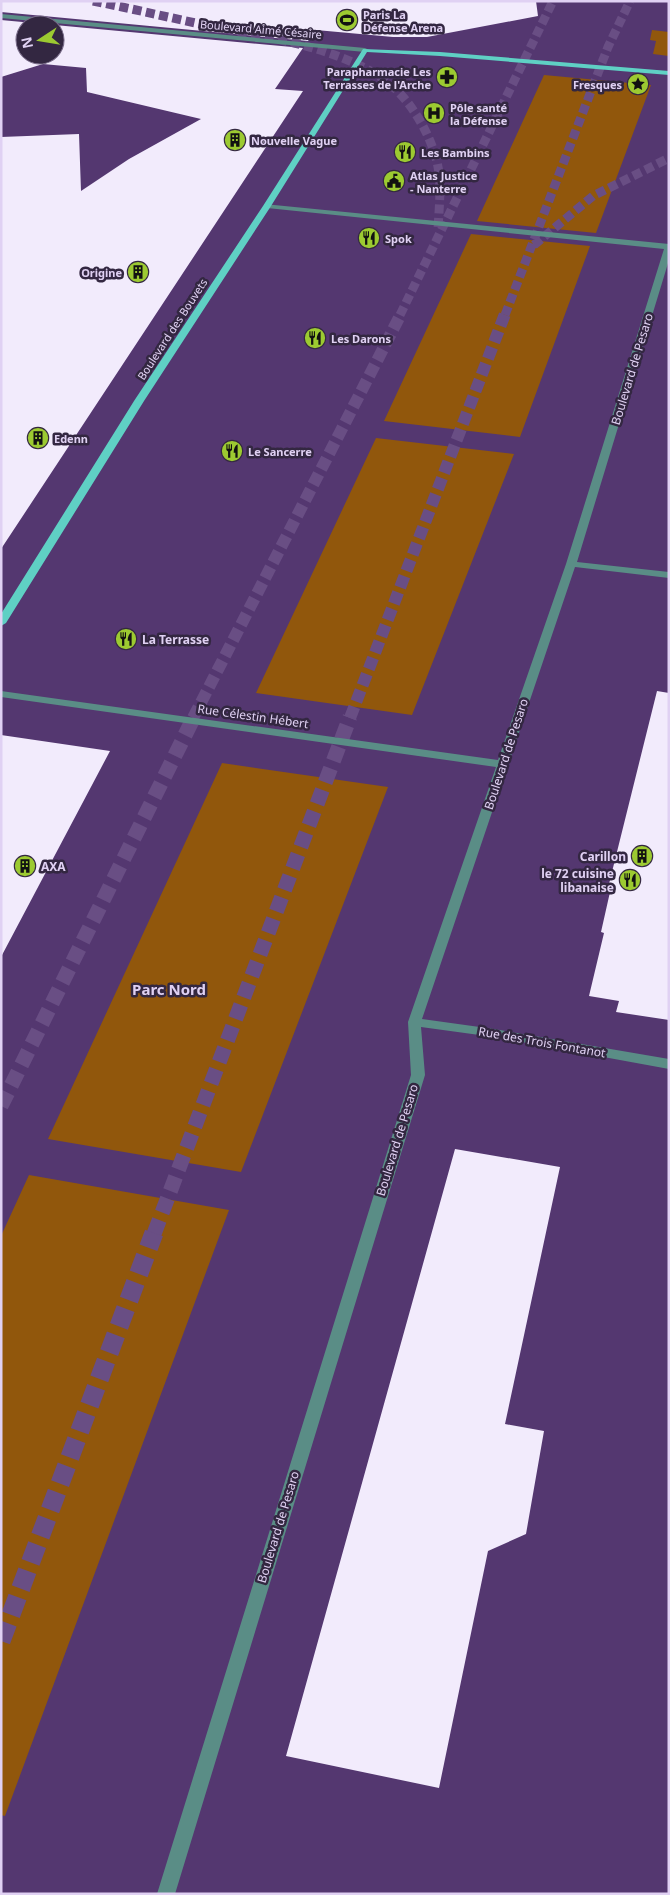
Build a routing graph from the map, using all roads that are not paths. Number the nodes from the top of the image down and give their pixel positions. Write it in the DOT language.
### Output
graph roads {
  1 [pos="1,16"];
  2 [pos="364,50"];
  3 [pos="669,73"];
  4 [pos="267,206"];
  5 [pos="669,247"];
  6 [pos="571,564"];
  7 [pos="669,575"];
  8 [pos="1,623"];
  9 [pos="1,694"];
  10 [pos="501,764"];
  11 [pos="414,1022"];
  12 [pos="669,1064"];
  13 [pos="166,1894"];
  1 -- 2 [label="street, Boulevard Aimé Césaire"];
  2 -- 3 [label="main road, Boulevard Aimé Césaire"];
  2 -- 4 [label="main road, Boulevard des Bouvets"];
  4 -- 5 [label="street"];
  4 -- 8 [label="main road, Boulevard des Bouvets"];
  5 -- 6 [label="street, Boulevard de Pesaro"];
  6 -- 7 [label="street"];
  6 -- 10 [label="street, Boulevard de Pesaro"];
  9 -- 10 [label="street, Rue Célestin Hébert"];
  10 -- 11 [label="street, Boulevard de Pesaro"];
  11 -- 12 [label="street, Rue des Trois Fontanot"];
  11 -- 13 [label="street, Boulevard de Pesaro"];
}
